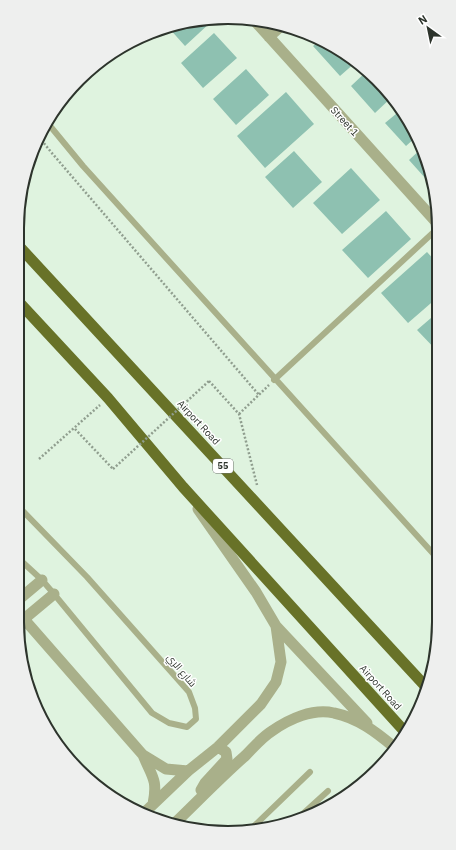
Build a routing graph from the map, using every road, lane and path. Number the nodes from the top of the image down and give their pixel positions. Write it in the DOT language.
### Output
graph roads {
  1 [pos="259,27"];
  2 [pos="276,30"];
  3 [pos="268,37"];
  4 [pos="51,127"];
  5 [pos="43,142"];
  6 [pos="432,217"];
  7 [pos="432,234"];
  8 [pos="24,252"];
  9 [pos="24,308"];
  10 [pos="274,380"];
  11 [pos="259,395"];
  12 [pos="108,398"];
  13 [pos="239,414"];
  14 [pos="75,429"];
  15 [pos="39,459"];
  16 [pos="257,486"];
  17 [pos="183,487"];
  18 [pos="24,512"];
  19 [pos="432,552"];
  20 [pos="24,563"];
  21 [pos="42,580"];
  22 [pos="54,594"];
  23 [pos="24,595"];
  24 [pos="24,613"];
  25 [pos="24,618"];
  26 [pos="276,626"];
  27 [pos="422,683"];
  28 [pos="402,729"];
  29 [pos="378,734"];
  30 [pos="391,745"];
  31 [pos="218,747"];
  32 [pos="143,755"];
  33 [pos="188,771"];
  34 [pos="310,772"];
  35 [pos="328,790"];
  36 [pos="153,804"];
  37 [pos="148,809"];
  38 [pos="307,810"];
  39 [pos="188,811"];
  40 [pos="179,820"];
  41 [pos="262,823"];
  1 -- 3 [label="street, Street 1"];
  2 -- 3 [label="street"];
  3 -- 6 [label="street, Street 1"];
  4 -- 10 [label="lane"];
  5 -- 11 [label="path"];
  7 -- 10 [label="lane"];
  8 -- 27 [label="highway, Airport Road / 55"];
  9 -- 12 [label="highway, Airport Road"];
  10 -- 11 [label="path"];
  10 -- 19 [label="lane"];
  11 -- 13 [label="path"];
  12 -- 14 [label="path"];
  12 -- 17 [label="highway, Airport Road"];
  13 -- 14 [label="path, bridge"];
  13 -- 16 [label="path"];
  14 -- 15 [label="path"];
  17 -- 26 [label="street"];
  17 -- 28 [label="highway, Airport Road"];
  18 -- 22 [label="lane, شارع الري"];
  20 -- 21 [label="lane, شارع الري"];
  21 -- 22 [label="lane, شارع الري"];
  21 -- 23 [label="street"];
  22 -- 24 [label="street"];
  25 -- 32 [label="street"];
  26 -- 29 [label="street"];
  26 -- 31 [label="street"];
  29 -- 30 [label="street"];
  29 -- 39 [label="street"];
  31 -- 33 [label="street"];
  31 -- 39 [label="street"];
  32 -- 33 [label="street"];
  32 -- 36 [label="street"];
  33 -- 36 [label="street"];
  34 -- 41 [label="lane"];
  35 -- 38 [label="lane"];
  36 -- 37 [label="street"];
  39 -- 40 [label="street"];
}
